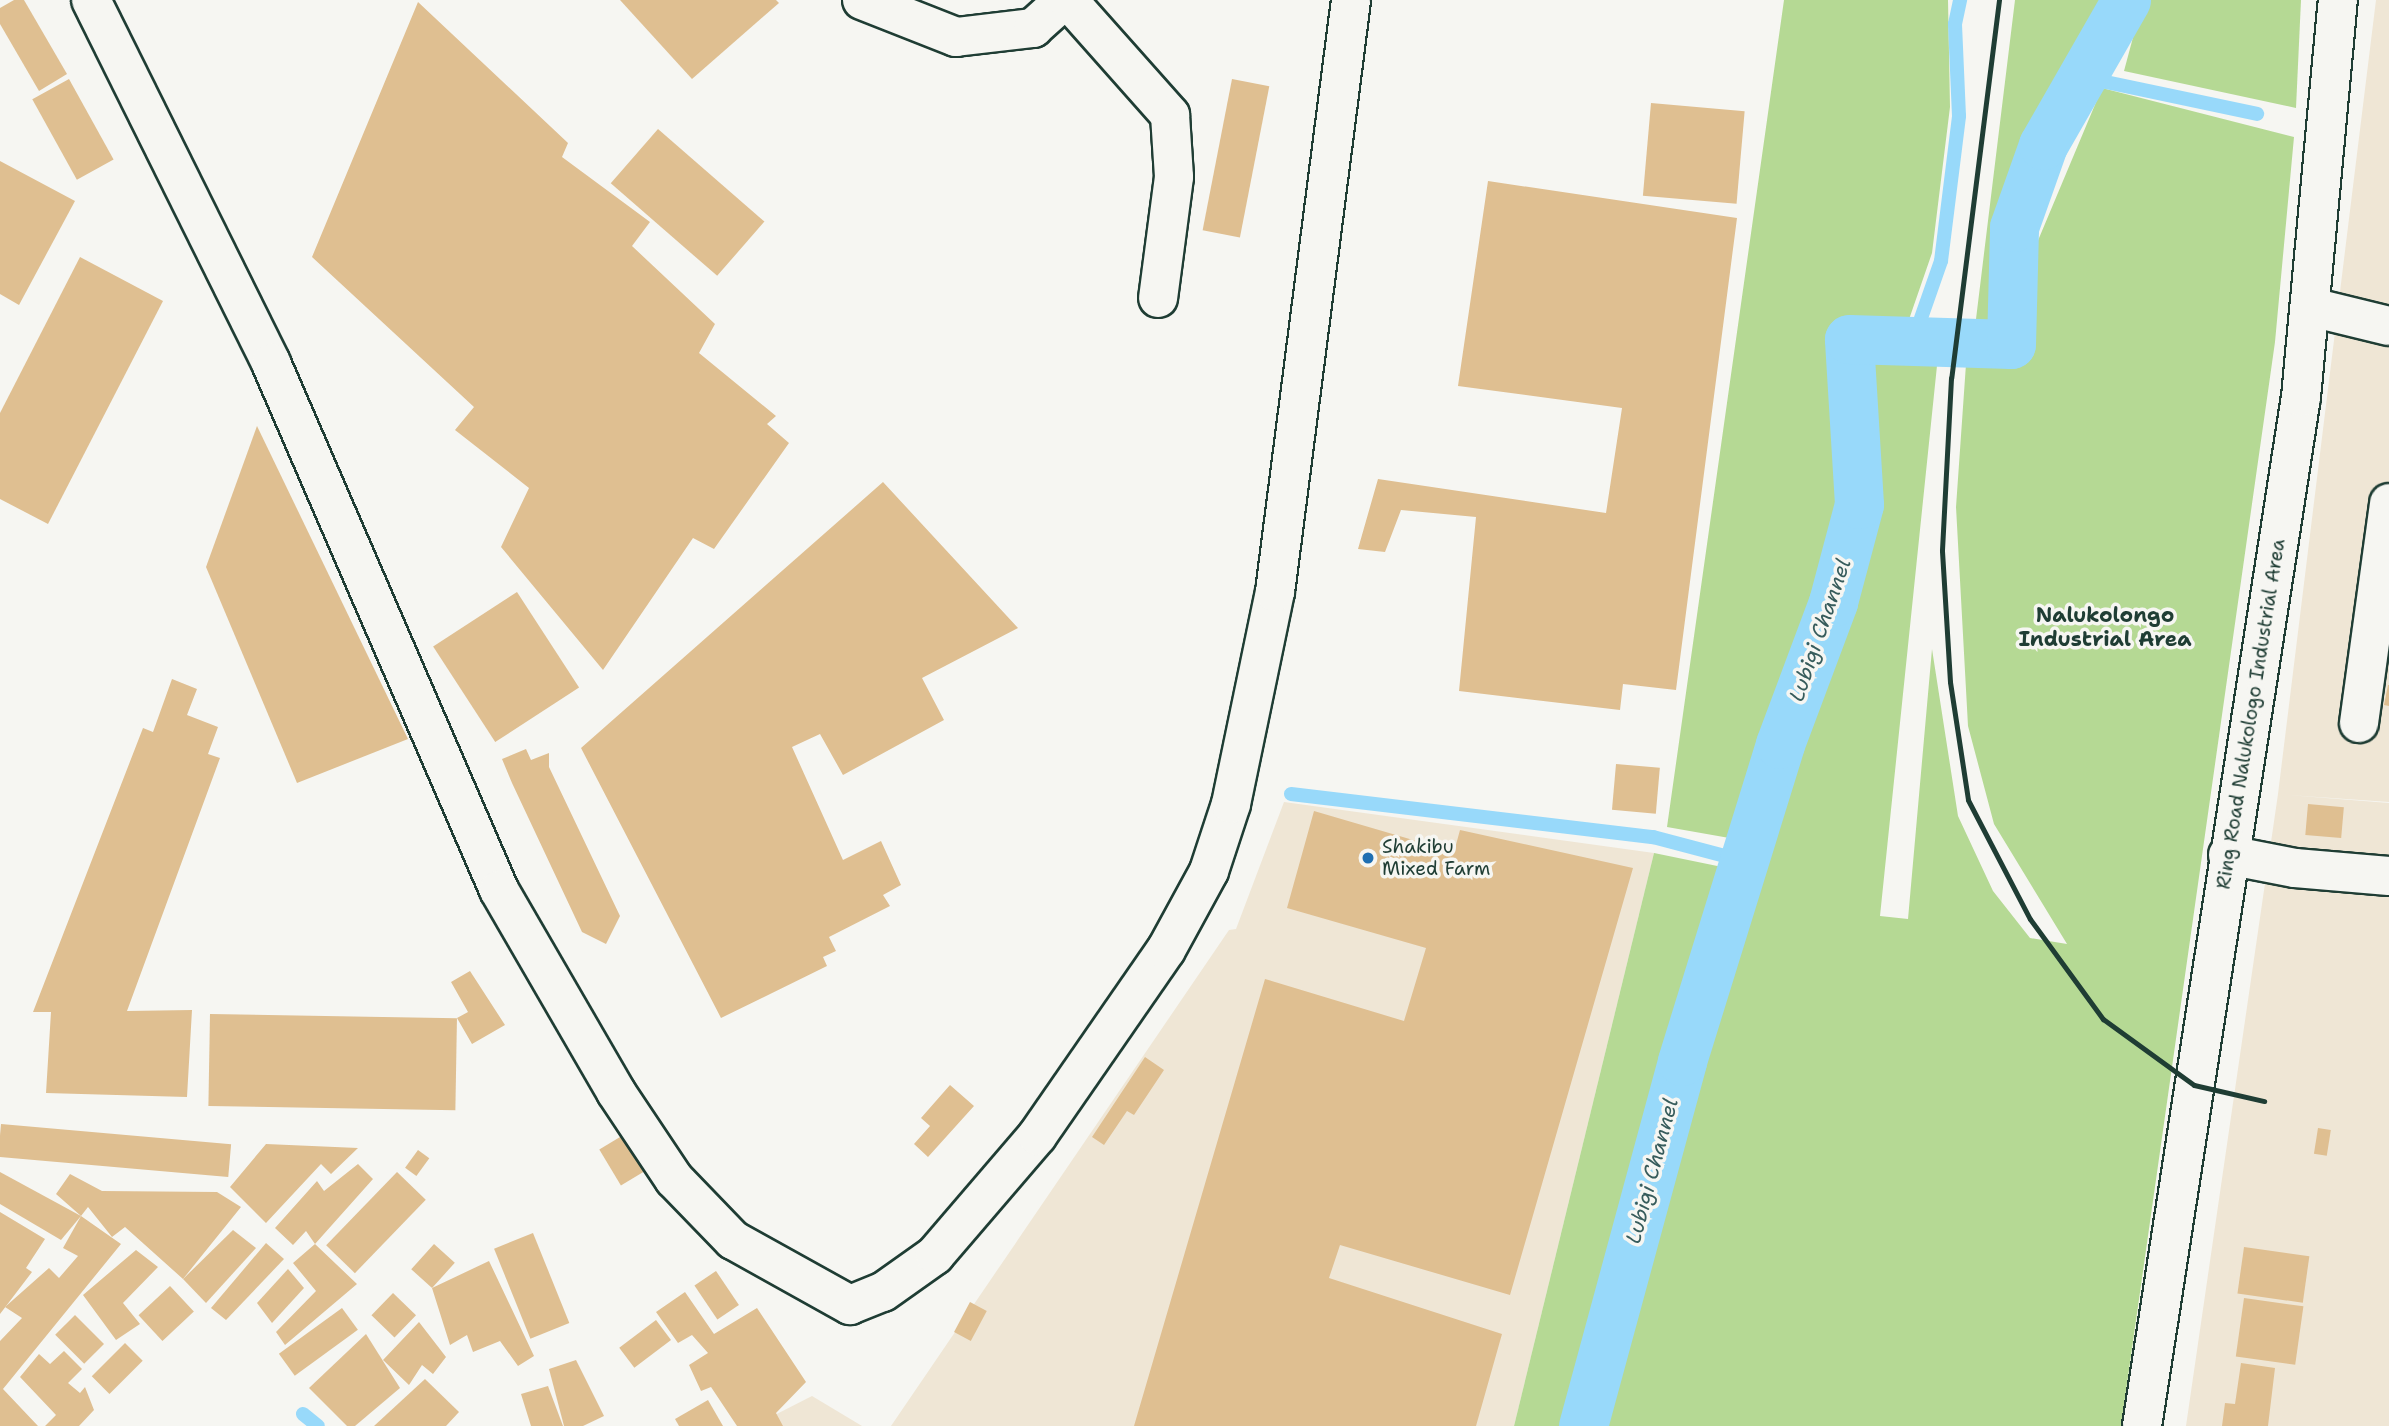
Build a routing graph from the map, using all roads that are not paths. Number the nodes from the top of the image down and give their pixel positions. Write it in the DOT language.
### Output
graph roads {
  1 [pos="91,0"];
  2 [pos="862,0"];
  3 [pos="1066,0"];
  4 [pos="1351,0"];
  5 [pos="2338,0"];
  6 [pos="1158,298"];
  7 [pos="2311,307"];
  8 [pos="2389,326"];
  9 [pos="2389,503"];
  10 [pos="2360,723"];
  11 [pos="2228,855"];
  12 [pos="2389,876"];
  13 [pos="2142,1426"];
  1 -- 4 [label="street"];
  2 -- 3 [label="street"];
  3 -- 6 [label="street"];
  5 -- 7 [label="street, Ring Road Nalukologo Industrial Area"];
  7 -- 8 [label="street"];
  7 -- 11 [label="street, Ring Road Nalukologo Industrial Area"];
  9 -- 10 [label="street"];
  11 -- 12 [label="street"];
  11 -- 13 [label="street, Ring Road Nalukologo Industrial Area"];
}
